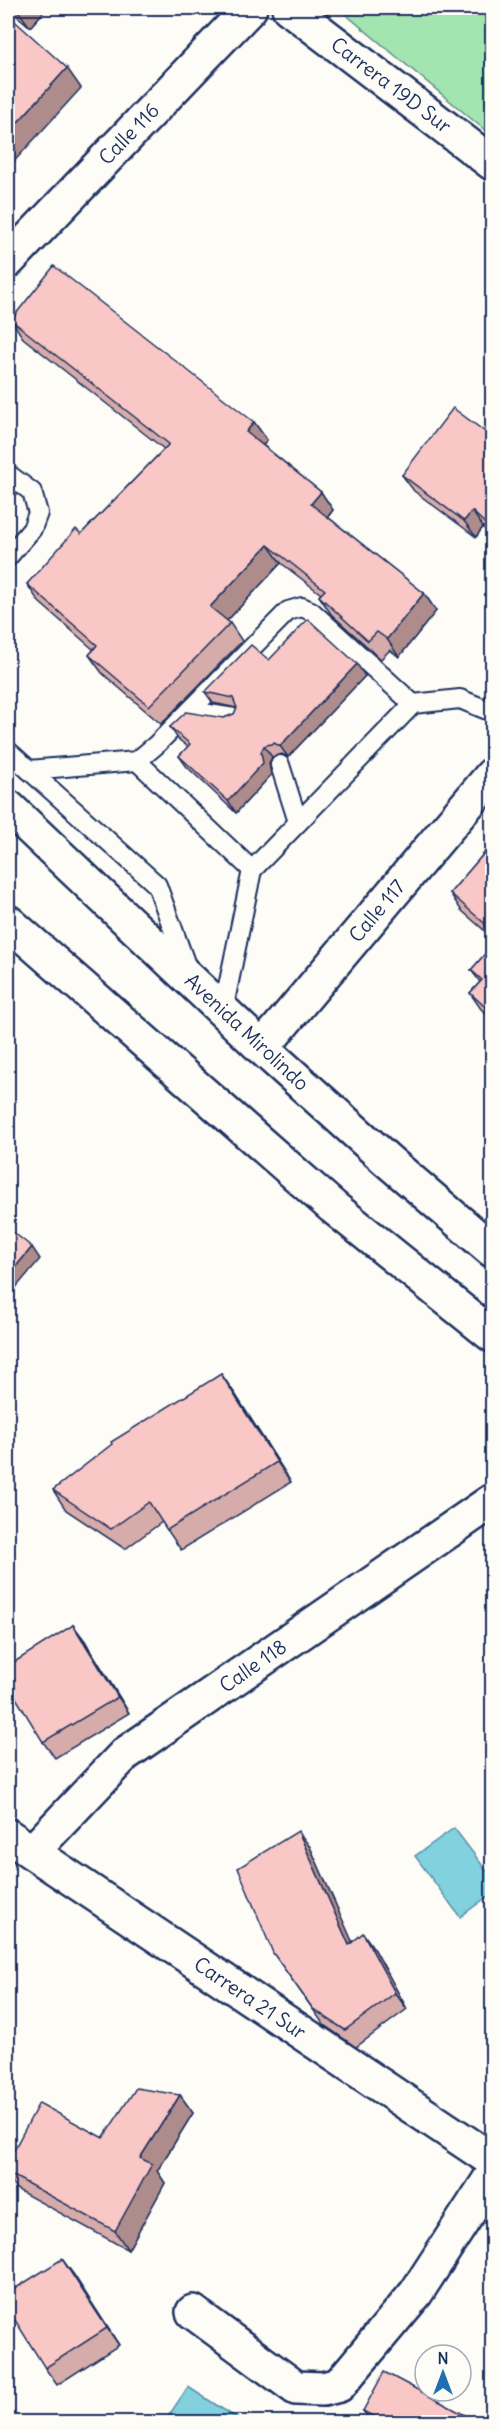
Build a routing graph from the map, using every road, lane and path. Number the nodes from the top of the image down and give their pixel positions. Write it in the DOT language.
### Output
graph roads {
  1 [pos="250,8"];
  2 [pos="289,8"];
  3 [pos="492,163"];
  4 [pos="8,261"];
  5 [pos="8,474"];
  6 [pos="8,557"];
  7 [pos="413,704"];
  8 [pos="190,711"];
  9 [pos="492,712"];
  10 [pos="234,718"];
  11 [pos="8,751"];
  12 [pos="137,761"];
  13 [pos="280,765"];
  14 [pos="29,770"];
  15 [pos="492,775"];
  16 [pos="8,807"];
  17 [pos="298,822"];
  18 [pos="252,870"];
  19 [pos="8,922"];
  20 [pos="191,981"];
  21 [pos="223,1011"];
  22 [pos="261,1048"];
  23 [pos="492,1250"];
  24 [pos="492,1335"];
  25 [pos="492,1501"];
  26 [pos="20,1844"];
  27 [pos="492,2160"];
  28 [pos="492,2176"];
  29 [pos="193,2312"];
  1 -- 4 [label="street, Calle 116"];
  2 -- 3 [label="street, Carrera 19D Sur"];
  5 -- 6 [label="lane"];
  7 -- 8 [label="lane"];
  7 -- 9 [label="lane"];
  7 -- 17 [label="lane"];
  8 -- 10 [label="lane"];
  8 -- 12 [label="lane"];
  11 -- 14 [label="lane"];
  12 -- 14 [label="lane"];
  12 -- 18 [label="lane"];
  13 -- 17 [label="lane"];
  14 -- 20 [label="lane"];
  15 -- 22 [label="street, Calle 117"];
  16 -- 20 [label="street, Avenida Mirolindo"];
  17 -- 18 [label="lane"];
  18 -- 21 [label="lane"];
  19 -- 24 [label="street"];
  20 -- 21 [label="street, Avenida Mirolindo"];
  21 -- 22 [label="street, Avenida Mirolindo"];
  22 -- 23 [label="street, Avenida Mirolindo"];
  25 -- 26 [label="street, Calle 118"];
  26 -- 27 [label="street, Carrera 21 Sur"];
  28 -- 29 [label="street"];
}
